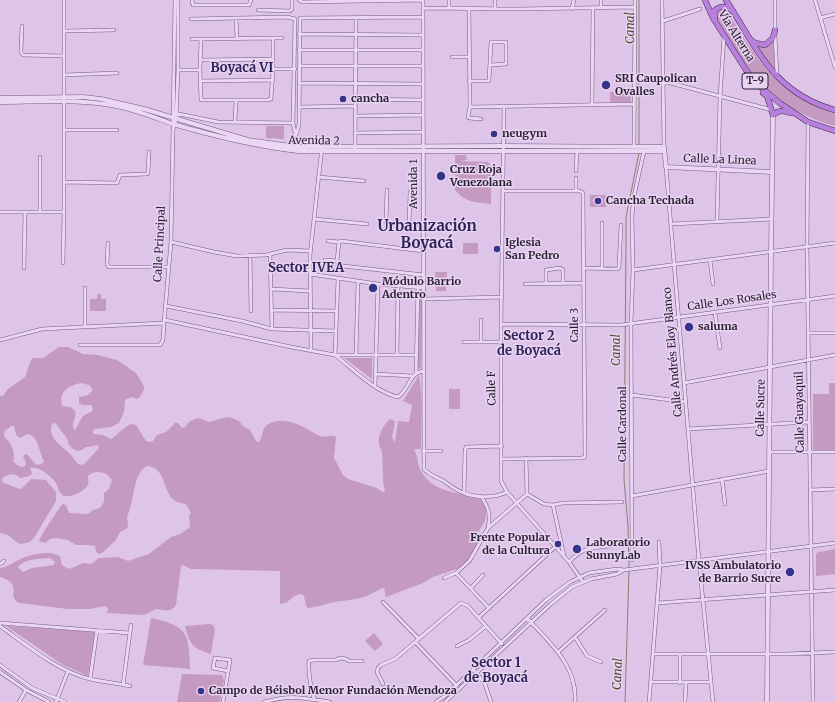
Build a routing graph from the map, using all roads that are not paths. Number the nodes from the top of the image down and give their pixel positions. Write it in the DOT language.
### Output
graph roads {
  1 [pos="64,0"];
  2 [pos="177,0"];
  3 [pos="192,0"];
  4 [pos="251,0"];
  5 [pos="292,0"];
  6 [pos="299,0"];
  7 [pos="328,0"];
  8 [pos="357,0"];
  9 [pos="387,0"];
  10 [pos="415,0"];
  11 [pos="423,0"];
  12 [pos="449,0"];
  13 [pos="495,0"];
  14 [pos="574,0"];
  15 [pos="601,0"];
  16 [pos="635,0"];
  17 [pos="662,0"];
  18 [pos="705,0"];
  19 [pos="726,0"];
  20 [pos="775,0"];
  21 [pos="815,0"];
  22 [pos="635,7"];
  23 [pos="423,8"];
  24 [pos="449,8"];
  25 [pos="593,8"];
  26 [pos="601,8"];
  27 [pos="469,9"];
  28 [pos="495,9"];
  29 [pos="572,9"];
  30 [pos="700,9"];
  31 [pos="258,10"];
  32 [pos="734,14"];
  33 [pos="835,14"];
  34 [pos="423,17"];
  35 [pos="236,18"];
  36 [pos="356,18"];
  37 [pos="820,18"];
  38 [pos="191,19"];
  39 [pos="663,21"];
  40 [pos="716,24"];
  41 [pos="22,26"];
  42 [pos="65,30"];
  43 [pos="114,30"];
  44 [pos="775,30"];
  45 [pos="299,34"];
  46 [pos="355,34"];
  47 [pos="423,35"];
  48 [pos="724,36"];
  49 [pos="747,36"];
  50 [pos="236,38"];
  51 [pos="272,38"];
  52 [pos="282,38"];
  53 [pos="192,39"];
  54 [pos="201,39"];
  55 [pos="299,50"];
  56 [pos="355,50"];
  57 [pos="423,50"];
  58 [pos="64,56"];
  59 [pos="469,56"];
  60 [pos="452,57"];
  61 [pos="273,59"];
  62 [pos="200,60"];
  63 [pos="490,65"];
  64 [pos="299,66"];
  65 [pos="355,66"];
  66 [pos="423,66"];
  67 [pos="835,67"];
  68 [pos="273,69"];
  69 [pos="294,69"];
  70 [pos="178,70"];
  71 [pos="200,70"];
  72 [pos="117,72"];
  73 [pos="64,75"];
  74 [pos="777,76"];
  75 [pos="273,80"];
  76 [pos="201,81"];
  77 [pos="469,81"];
  78 [pos="663,81"];
  79 [pos="299,83"];
  80 [pos="355,83"];
  81 [pos="423,84"];
  82 [pos="758,85"];
  83 [pos="720,97"];
  84 [pos="0,98"];
  85 [pos="355,99"];
  86 [pos="64,100"];
  87 [pos="236,100"];
  88 [pos="423,100"];
  89 [pos="0,102"];
  90 [pos="634,104"];
  91 [pos="592,105"];
  92 [pos="355,106"];
  93 [pos="470,106"];
  94 [pos="504,106"];
  95 [pos="299,107"];
  96 [pos="835,110"];
  97 [pos="773,112"];
  98 [pos="423,115"];
  99 [pos="174,116"];
  100 [pos="355,116"];
  101 [pos="799,116"];
  102 [pos="481,119"];
  103 [pos="235,122"];
  104 [pos="293,122"];
  105 [pos="808,122"];
  106 [pos="174,124"];
  107 [pos="64,130"];
  108 [pos="117,130"];
  109 [pos="835,131"];
  110 [pos="423,132"];
  111 [pos="354,133"];
  112 [pos="296,135"];
  113 [pos="504,148"];
  114 [pos="634,148"];
  115 [pos="298,149"];
  116 [pos="321,149"];
  117 [pos="355,149"];
  118 [pos="423,149"];
  119 [pos="642,149"];
  120 [pos="664,149"];
  121 [pos="577,150"];
  122 [pos="149,152"];
  123 [pos="40,157"];
  124 [pos="666,167"];
  125 [pos="718,169"];
  126 [pos="576,171"];
  127 [pos="772,172"];
  128 [pos="318,177"];
  129 [pos="576,178"];
  130 [pos="364,181"];
  131 [pos="64,182"];
  132 [pos="387,190"];
  133 [pos="504,191"];
  134 [pos="576,191"];
  135 [pos="410,192"];
  136 [pos="0,212"];
  137 [pos="25,212"];
  138 [pos="40,212"];
  139 [pos="64,212"];
  140 [pos="314,219"];
  141 [pos="772,219"];
  142 [pos="717,221"];
  143 [pos="602,223"];
  144 [pos="367,224"];
  145 [pos="671,224"];
  146 [pos="621,226"];
  147 [pos="409,227"];
  148 [pos="423,229"];
  149 [pos="328,241"];
  150 [pos="170,242"];
  151 [pos="340,242"];
  152 [pos="108,243"];
  153 [pos="835,243"];
  154 [pos="807,247"];
  155 [pos="310,251"];
  156 [pos="423,251"];
  157 [pos="771,252"];
  158 [pos="270,254"];
  159 [pos="250,256"];
  160 [pos="325,260"];
  161 [pos="710,260"];
  162 [pos="337,261"];
  163 [pos="63,263"];
  164 [pos="674,265"];
  165 [pos="168,267"];
  166 [pos="24,268"];
  167 [pos="584,268"];
  168 [pos="602,268"];
  169 [pos="271,270"];
  170 [pos="310,270"];
  171 [pos="633,270"];
  172 [pos="310,274"];
  173 [pos="424,275"];
  174 [pos="338,279"];
  175 [pos="358,282"];
  176 [pos="563,283"];
  177 [pos="584,283"];
  178 [pos="378,284"];
  179 [pos="525,284"];
  180 [pos="546,284"];
  181 [pos="713,284"];
  182 [pos="398,286"];
  183 [pos="85,288"];
  184 [pos="418,288"];
  185 [pos="424,288"];
  186 [pos="271,289"];
  187 [pos="310,291"];
  188 [pos="835,296"];
  189 [pos="502,297"];
  190 [pos="424,299"];
  191 [pos="808,300"];
  192 [pos="771,305"];
  193 [pos="166,306"];
  194 [pos="271,310"];
  195 [pos="251,311"];
  196 [pos="310,311"];
  197 [pos="337,311"];
  198 [pos="715,312"];
  199 [pos="679,317"];
  200 [pos="481,320"];
  201 [pos="165,322"];
  202 [pos="630,323"];
  203 [pos="501,324"];
  204 [pos="584,325"];
  205 [pos="85,326"];
  206 [pos="272,329"];
  207 [pos="310,331"];
  208 [pos="336,331"];
  209 [pos="808,333"];
  210 [pos="835,333"];
  211 [pos="0,340"];
  212 [pos="464,342"];
  213 [pos="481,342"];
  214 [pos="501,342"];
  215 [pos="80,345"];
  216 [pos="720,348"];
  217 [pos="311,350"];
  218 [pos="356,354"];
  219 [pos="376,354"];
  220 [pos="397,354"];
  221 [pos="335,355"];
  222 [pos="416,355"];
  223 [pos="835,355"];
  224 [pos="808,359"];
  225 [pos="770,367"];
  226 [pos="424,371"];
  227 [pos="416,373"];
  228 [pos="375,374"];
  229 [pos="412,376"];
  230 [pos="684,383"];
  231 [pos="375,386"];
  232 [pos="632,395"];
  233 [pos="686,402"];
  234 [pos="809,422"];
  235 [pos="769,424"];
  236 [pos="688,429"];
  237 [pos="502,446"];
  238 [pos="423,451"];
  239 [pos="441,451"];
  240 [pos="769,452"];
  241 [pos="810,452"];
  242 [pos="835,452"];
  243 [pos="526,458"];
  244 [pos="502,459"];
  245 [pos="769,471"];
  246 [pos="722,479"];
  247 [pos="693,484"];
  248 [pos="835,489"];
  249 [pos="810,490"];
  250 [pos="506,492"];
  251 [pos="464,493"];
  252 [pos="527,494"];
  253 [pos="481,496"];
  254 [pos="632,496"];
  255 [pos="517,502"];
  256 [pos="622,502"];
  257 [pos="726,504"];
  258 [pos="553,505"];
  259 [pos="488,528"];
  260 [pos="659,542"];
  261 [pos="835,543"];
  262 [pos="610,546"];
  263 [pos="810,546"];
  264 [pos="555,547"];
  265 [pos="768,552"];
  266 [pos="564,556"];
  267 [pos="632,560"];
  268 [pos="4,561"];
  269 [pos="699,561"];
  270 [pos="569,562"];
  271 [pos="0,564"];
  272 [pos="660,566"];
  273 [pos="624,570"];
  274 [pos="456,573"];
  275 [pos="483,575"];
  276 [pos="580,577"];
  277 [pos="444,578"];
  278 [pos="583,582"];
  279 [pos="471,588"];
  280 [pos="835,590"];
  281 [pos="811,591"];
  282 [pos="768,595"];
  283 [pos="704,601"];
  284 [pos="383,602"];
  285 [pos="658,603"];
  286 [pos="489,608"];
  287 [pos="605,610"];
  288 [pos="478,618"];
  289 [pos="527,618"];
  290 [pos="531,622"];
  291 [pos="0,624"];
  292 [pos="132,625"];
  293 [pos="486,626"];
  294 [pos="97,630"];
  295 [pos="130,633"];
  296 [pos="575,637"];
  297 [pos="420,639"];
  298 [pos="501,642"];
  299 [pos="416,643"];
  300 [pos="457,646"];
  301 [pos="505,646"];
  302 [pos="558,652"];
  303 [pos="835,652"];
  304 [pos="653,654"];
  305 [pos="680,654"];
  306 [pos="708,654"];
  307 [pos="768,654"];
  308 [pos="812,654"];
  309 [pos="362,661"];
  310 [pos="600,662"];
  311 [pos="0,665"];
  312 [pos="473,669"];
  313 [pos="68,671"];
  314 [pos="228,671"];
  315 [pos="0,672"];
  316 [pos="477,673"];
  317 [pos="90,679"];
  318 [pos="651,682"];
  319 [pos="711,682"];
  320 [pos="680,683"];
  321 [pos="686,683"];
  322 [pos="123,684"];
  323 [pos="383,684"];
  324 [pos="456,685"];
  325 [pos="130,686"];
  326 [pos="459,689"];
  327 [pos="26,690"];
  328 [pos="277,700"];
  329 [pos="315,700"];
  330 [pos="56,701"];
  331 [pos="18,702"];
  332 [pos="49,702"];
  333 [pos="64,702"];
  334 [pos="223,702"];
  335 [pos="264,702"];
  336 [pos="330,702"];
  337 [pos="436,702"];
  338 [pos="445,702"];
  339 [pos="491,702"];
  340 [pos="575,702"];
  341 [pos="649,702"];
  342 [pos="685,702"];
  343 [pos="713,702"];
  344 [pos="767,702"];
  345 [pos="812,702"];
  1 -- 42 [label="street"];
  2 -- 70 [label="street"];
  2 -- 99 [label="street"];
  3 -- 4 [label="street"];
  5 -- 31 [label="street"];
  6 -- 7 [label="street"];
  7 -- 8 [label="street"];
  8 -- 9 [label="street"];
  9 -- 10 [label="street"];
  10 -- 11 [label="street"];
  11 -- 23 [label="street, Avenida 1"];
  12 -- 24 [label="street"];
  13 -- 28 [label="street"];
  14 -- 29 [label="street"];
  15 -- 26 [label="street"];
  16 -- 22 [label="street"];
  17 -- 39 [label="street, Calle Andrés Eloy Blanco"];
  18 -- 40 [label="highway, Vía Alterna / T-9"];
  19 -- 32 [label="highway, Vía Alterna / T-9"];
  20 -- 44 [label="street"];
  21 -- 37 [label="street"];
  22 -- 26 [label="street"];
  22 -- 90 [label="street"];
  23 -- 24 [label="street"];
  23 -- 34 [label="street, Avenida 1"];
  24 -- 27 [label="street"];
  25 -- 26 [label="street"];
  25 -- 29 [label="street"];
  25 -- 91 [label="street"];
  27 -- 28 [label="street"];
  27 -- 59 [label="street"];
  28 -- 29 [label="street"];
  30 -- 39 [label="street"];
  32 -- 40 [label="highway"];
  32 -- 49 [label="highway, Vía Alterna / T-9"];
  33 -- 37 [label="street"];
  34 -- 36 [label="street"];
  34 -- 47 [label="street, Avenida 1"];
  35 -- 38 [label="street"];
  35 -- 50 [label="street"];
  35 -- 69 [label="street"];
  36 -- 45 [label="street"];
  36 -- 46 [label="street"];
  37 -- 67 [label="street"];
  39 -- 78 [label="street, Calle Andrés Eloy Blanco"];
  40 -- 48 [label="highway, Vía Alterna / T-9"];
  41 -- 58 [label="street"];
  42 -- 43 [label="street"];
  42 -- 58 [label="street"];
  44 -- 49 [label="highway"];
  44 -- 74 [label="street"];
  45 -- 46 [label="street"];
  45 -- 55 [label="street"];
  46 -- 47 [label="street"];
  46 -- 56 [label="street"];
  47 -- 57 [label="street, Avenida 1"];
  48 -- 82 [label="highway, Vía Alterna / T-9"];
  48 -- 83 [label="street"];
  49 -- 74 [label="highway, Vía Alterna / T-9"];
  50 -- 51 [label="street"];
  50 -- 54 [label="street"];
  51 -- 52 [label="street"];
  51 -- 61 [label="street"];
  53 -- 54 [label="street"];
  54 -- 62 [label="street"];
  55 -- 56 [label="street"];
  55 -- 64 [label="street"];
  56 -- 57 [label="street"];
  56 -- 65 [label="street"];
  57 -- 66 [label="street, Avenida 1"];
  58 -- 73 [label="street"];
  59 -- 60 [label="street"];
  59 -- 77 [label="street"];
  61 -- 62 [label="street"];
  61 -- 68 [label="street"];
  62 -- 71 [label="street"];
  63 -- 63 [label="street"];
  63 -- 77 [label="street"];
  64 -- 65 [label="street"];
  64 -- 79 [label="street"];
  65 -- 66 [label="street"];
  65 -- 80 [label="street"];
  66 -- 81 [label="street, Avenida 1"];
  68 -- 69 [label="street"];
  68 -- 75 [label="street"];
  69 -- 104 [label="street"];
  70 -- 71 [label="street"];
  70 -- 99 [label="street"];
  71 -- 76 [label="street"];
  72 -- 73 [label="street"];
  73 -- 86 [label="street"];
  74 -- 96 [label="highway, Vía Alterna / T-9"];
  75 -- 76 [label="street"];
  75 -- 87 [label="street"];
  76 -- 87 [label="street"];
  77 -- 93 [label="street"];
  78 -- 83 [label="street"];
  78 -- 120 [label="street, Calle Andrés Eloy Blanco"];
  79 -- 80 [label="street"];
  79 -- 95 [label="street"];
  80 -- 81 [label="street"];
  80 -- 85 [label="street"];
  81 -- 88 [label="street, Avenida 1"];
  82 -- 97 [label="highway"];
  82 -- 101 [label="highway, Vía Alterna / T-9"];
  83 -- 97 [label="street"];
  83 -- 125 [label="street"];
  84 -- 86 [label="street, Avenida 2"];
  85 -- 88 [label="street"];
  85 -- 92 [label="street"];
  86 -- 89 [label="street, Avenida 2"];
  86 -- 99 [label="street, Avenida 2"];
  86 -- 106 [label="street, Avenida 2"];
  86 -- 107 [label="street"];
  87 -- 103 [label="street"];
  88 -- 98 [label="street, Avenida 1"];
  90 -- 91 [label="street"];
  90 -- 114 [label="street"];
  91 -- 94 [label="street"];
  92 -- 95 [label="street"];
  92 -- 100 [label="street"];
  93 -- 94 [label="street"];
  93 -- 102 [label="street"];
  94 -- 113 [label="street, Calle F"];
  95 -- 112 [label="street"];
  97 -- 101 [label="highway"];
  97 -- 127 [label="street, Calle Sucre"];
  98 -- 100 [label="street"];
  98 -- 110 [label="street, Avenida 1"];
  99 -- 103 [label="street"];
  99 -- 106 [label="street"];
  99 -- 115 [label="street, Avenida 2"];
  100 -- 111 [label="street"];
  101 -- 105 [label="highway, Vía Alterna / T-9"];
  103 -- 104 [label="street"];
  104 -- 112 [label="street"];
  105 -- 109 [label="highway, Vía Alterna / T-9"];
  105 -- 154 [label="street, Calle Guayaquil"];
  106 -- 115 [label="street, Avenida 2"];
  106 -- 150 [label="street, Calle Principal"];
  107 -- 108 [label="street"];
  107 -- 131 [label="street"];
  110 -- 111 [label="street"];
  110 -- 118 [label="street, Avenida 1"];
  111 -- 117 [label="street"];
  112 -- 115 [label="street"];
  113 -- 114 [label="street, Avenida 2"];
  113 -- 118 [label="street, Avenida 2"];
  113 -- 121 [label="street, Avenida 2"];
  113 -- 133 [label="street, Calle F"];
  114 -- 119 [label="street"];
  114 -- 121 [label="street, Avenida 2"];
  115 -- 116 [label="street, Avenida 2"];
  116 -- 117 [label="street, Avenida 2"];
  116 -- 128 [label="street"];
  117 -- 118 [label="street, Avenida 2"];
  118 -- 148 [label="street, Avenida 1"];
  119 -- 120 [label="street"];
  119 -- 171 [label="street, Calle Cardonal"];
  120 -- 124 [label="street, Calle Andrés Eloy Blanco"];
  121 -- 126 [label="street"];
  122 -- 131 [label="street"];
  123 -- 138 [label="street"];
  124 -- 125 [label="street, Calle La Linea"];
  124 -- 145 [label="street, Calle Andrés Eloy Blanco"];
  125 -- 127 [label="street, Calle La Linea"];
  125 -- 142 [label="street"];
  127 -- 141 [label="street, Calle Sucre"];
  128 -- 130 [label="street"];
  128 -- 140 [label="street"];
  129 -- 134 [label="street"];
  131 -- 139 [label="street"];
  132 -- 147 [label="street"];
  133 -- 134 [label="street"];
  133 -- 189 [label="street, Calle F"];
  134 -- 167 [label="street, Calle 3"];
  135 -- 147 [label="street"];
  136 -- 137 [label="street"];
  137 -- 138 [label="street"];
  137 -- 166 [label="street"];
  138 -- 139 [label="street"];
  139 -- 163 [label="street"];
  140 -- 144 [label="street"];
  140 -- 155 [label="street"];
  141 -- 142 [label="street"];
  141 -- 157 [label="street, Calle Sucre"];
  142 -- 145 [label="street"];
  143 -- 168 [label="street"];
  145 -- 164 [label="street, Calle Andrés Eloy Blanco"];
  146 -- 168 [label="street"];
  147 -- 148 [label="street"];
  148 -- 156 [label="street, Avenida 1"];
  149 -- 151 [label="street"];
  150 -- 159 [label="street"];
  150 -- 165 [label="street, Calle Principal"];
  151 -- 156 [label="street"];
  151 -- 162 [label="street"];
  152 -- 165 [label="street"];
  153 -- 154 [label="street"];
  154 -- 157 [label="street"];
  154 -- 191 [label="street, Calle Guayaquil"];
  155 -- 158 [label="street"];
  155 -- 170 [label="street"];
  156 -- 173 [label="street, Avenida 1"];
  157 -- 161 [label="street"];
  157 -- 192 [label="street, Calle Sucre"];
  158 -- 159 [label="street"];
  158 -- 169 [label="street"];
  159 -- 195 [label="street"];
  160 -- 162 [label="street"];
  161 -- 164 [label="street"];
  161 -- 181 [label="street"];
  162 -- 173 [label="street"];
  164 -- 171 [label="street"];
  164 -- 199 [label="street, Calle Andrés Eloy Blanco"];
  165 -- 193 [label="street, Calle Principal"];
  167 -- 168 [label="street"];
  167 -- 177 [label="street, Calle 3"];
  169 -- 170 [label="street"];
  169 -- 186 [label="street"];
  170 -- 172 [label="street"];
  171 -- 202 [label="street, Calle Cardonal"];
  172 -- 174 [label="street"];
  172 -- 187 [label="street"];
  173 -- 185 [label="street, Avenida 1"];
  174 -- 175 [label="street"];
  174 -- 197 [label="street"];
  175 -- 178 [label="street"];
  175 -- 218 [label="street"];
  176 -- 177 [label="street"];
  176 -- 180 [label="street"];
  176 -- 180 [label="street"];
  177 -- 204 [label="street, Calle 3"];
  178 -- 182 [label="street"];
  178 -- 219 [label="street"];
  179 -- 180 [label="street"];
  182 -- 184 [label="street"];
  182 -- 220 [label="street"];
  183 -- 205 [label="street"];
  184 -- 185 [label="street"];
  184 -- 222 [label="street"];
  185 -- 190 [label="street, Avenida 1"];
  186 -- 187 [label="street"];
  186 -- 194 [label="street"];
  187 -- 196 [label="street"];
  188 -- 191 [label="street, Calle Los Rosales"];
  189 -- 190 [label="street"];
  189 -- 203 [label="street, Calle F"];
  190 -- 226 [label="street, Avenida 1"];
  191 -- 192 [label="street, Calle Los Rosales"];
  191 -- 209 [label="street, Calle Guayaquil"];
  192 -- 198 [label="street, Calle Los Rosales"];
  192 -- 225 [label="street, Calle Sucre"];
  193 -- 201 [label="street, Calle Principal"];
  193 -- 206 [label="street"];
  194 -- 196 [label="street"];
  194 -- 206 [label="street"];
  196 -- 197 [label="street"];
  196 -- 207 [label="street"];
  197 -- 208 [label="street"];
  198 -- 199 [label="street, Calle Los Rosales"];
  198 -- 216 [label="street"];
  199 -- 202 [label="street, Calle Los Rosales"];
  199 -- 230 [label="street, Calle Andrés Eloy Blanco"];
  200 -- 213 [label="street"];
  201 -- 205 [label="street"];
  201 -- 215 [label="street, Calle Principal"];
  201 -- 217 [label="street"];
  202 -- 204 [label="street, Calle Los Rosales"];
  202 -- 232 [label="street, Calle Cardonal"];
  203 -- 204 [label="street, Calle Los Rosales"];
  203 -- 214 [label="street, Calle F"];
  204 -- 243 [label="street, Calle 3"];
  205 -- 211 [label="street"];
  206 -- 207 [label="street"];
  207 -- 208 [label="street"];
  207 -- 217 [label="street"];
  208 -- 221 [label="street"];
  209 -- 210 [label="street"];
  209 -- 224 [label="street, Calle Guayaquil"];
  212 -- 213 [label="street"];
  213 -- 214 [label="street"];
  214 -- 237 [label="street, Calle F"];
  217 -- 221 [label="street"];
  218 -- 219 [label="street"];
  218 -- 221 [label="street"];
  219 -- 220 [label="street"];
  219 -- 228 [label="street"];
  220 -- 222 [label="street"];
  221 -- 231 [label="street"];
  222 -- 227 [label="street"];
  223 -- 224 [label="street"];
  224 -- 225 [label="street"];
  224 -- 234 [label="street, Calle Guayaquil"];
  225 -- 230 [label="street"];
  225 -- 235 [label="street, Calle Sucre"];
  226 -- 227 [label="street"];
  226 -- 238 [label="street, Avenida 1"];
  227 -- 229 [label="street"];
  228 -- 229 [label="street"];
  228 -- 231 [label="street"];
  229 -- 231 [label="street"];
  230 -- 233 [label="street, Calle Andrés Eloy Blanco"];
  232 -- 233 [label="street"];
  232 -- 254 [label="street, Calle Cardonal"];
  233 -- 236 [label="street, Calle Andrés Eloy Blanco"];
  234 -- 235 [label="street"];
  234 -- 241 [label="street, Calle Guayaquil"];
  235 -- 236 [label="street"];
  235 -- 240 [label="street, Calle Sucre"];
  236 -- 247 [label="street, Calle Andrés Eloy Blanco"];
  237 -- 244 [label="street, Calle F"];
  237 -- 251 [label="street"];
  238 -- 239 [label="street"];
  238 -- 251 [label="street, Avenida 1"];
  240 -- 241 [label="street"];
  240 -- 245 [label="street, Calle Sucre"];
  241 -- 242 [label="street"];
  241 -- 249 [label="street, Calle Guayaquil"];
  243 -- 244 [label="street"];
  243 -- 252 [label="street"];
  244 -- 250 [label="street, Calle F"];
  245 -- 246 [label="street"];
  245 -- 265 [label="street, Calle Sucre"];
  246 -- 247 [label="street"];
  246 -- 257 [label="street"];
  247 -- 254 [label="street"];
  247 -- 269 [label="street, Calle Andrés Eloy Blanco"];
  248 -- 249 [label="street"];
  249 -- 263 [label="street, Calle Guayaquil"];
  250 -- 253 [label="street"];
  250 -- 255 [label="street"];
  251 -- 253 [label="street"];
  252 -- 255 [label="street"];
  252 -- 258 [label="street"];
  253 -- 259 [label="street"];
  254 -- 267 [label="street, Calle Cardonal"];
  255 -- 259 [label="street"];
  255 -- 264 [label="street"];
  256 -- 258 [label="street"];
  258 -- 266 [label="street"];
  259 -- 274 [label="street"];
  260 -- 272 [label="street"];
  261 -- 263 [label="street"];
  262 -- 270 [label="street"];
  263 -- 265 [label="street"];
  263 -- 281 [label="street, Calle Guayaquil"];
  264 -- 266 [label="street"];
  264 -- 286 [label="street"];
  265 -- 269 [label="street"];
  265 -- 282 [label="street, Calle Sucre"];
  266 -- 270 [label="street"];
  268 -- 271 [label="street"];
  269 -- 272 [label="street"];
  269 -- 283 [label="street, Calle Andrés Eloy Blanco"];
  270 -- 276 [label="street"];
  272 -- 273 [label="street"];
  272 -- 285 [label="street"];
  273 -- 276 [label="street"];
  273 -- 278 [label="street"];
  274 -- 277 [label="street"];
  274 -- 279 [label="street"];
  275 -- 279 [label="street"];
  276 -- 278 [label="street"];
  276 -- 289 [label="street"];
  278 -- 290 [label="street"];
  279 -- 286 [label="street"];
  280 -- 281 [label="street"];
  281 -- 282 [label="street"];
  281 -- 308 [label="street, Calle Guayaquil"];
  282 -- 283 [label="street"];
  282 -- 307 [label="street, Calle Sucre"];
  283 -- 285 [label="street"];
  283 -- 306 [label="street, Calle Andrés Eloy Blanco"];
  284 -- 297 [label="street"];
  285 -- 304 [label="street"];
  286 -- 288 [label="street"];
  287 -- 296 [label="street"];
  288 -- 293 [label="street"];
  288 -- 297 [label="street"];
  289 -- 290 [label="street"];
  289 -- 298 [label="street"];
  290 -- 301 [label="street"];
  290 -- 302 [label="street"];
  291 -- 294 [label="street"];
  291 -- 313 [label="street"];
  292 -- 295 [label="street"];
  293 -- 298 [label="street"];
  293 -- 300 [label="street"];
  294 -- 295 [label="street"];
  294 -- 317 [label="street"];
  295 -- 322 [label="street"];
  296 -- 302 [label="street"];
  296 -- 310 [label="street"];
  297 -- 299 [label="street"];
  298 -- 301 [label="street"];
  298 -- 312 [label="street"];
  299 -- 323 [label="street"];
  299 -- 324 [label="street"];
  301 -- 316 [label="street"];
  302 -- 340 [label="street"];
  303 -- 308 [label="street"];
  304 -- 305 [label="street"];
  304 -- 318 [label="street"];
  305 -- 306 [label="street"];
  305 -- 320 [label="street"];
  306 -- 307 [label="street"];
  306 -- 319 [label="street, Calle Andrés Eloy Blanco"];
  307 -- 308 [label="street"];
  307 -- 344 [label="street, Calle Sucre"];
  308 -- 345 [label="street, Calle Guayaquil"];
  309 -- 329 [label="street"];
  311 -- 330 [label="street"];
  312 -- 316 [label="street"];
  312 -- 324 [label="street"];
  313 -- 317 [label="street"];
  313 -- 330 [label="street"];
  314 -- 314 [label="street"];
  314 -- 334 [label="street"];
  315 -- 327 [label="street"];
  316 -- 326 [label="street"];
  316 -- 339 [label="street"];
  317 -- 322 [label="street"];
  318 -- 320 [label="street"];
  318 -- 341 [label="street"];
  319 -- 321 [label="street"];
  319 -- 343 [label="street, Calle Andrés Eloy Blanco"];
  320 -- 321 [label="street"];
  321 -- 342 [label="street"];
  322 -- 325 [label="street"];
  324 -- 326 [label="street"];
  324 -- 337 [label="street"];
  326 -- 338 [label="street"];
  327 -- 331 [label="street"];
  327 -- 332 [label="street"];
  328 -- 329 [label="street"];
  328 -- 335 [label="street"];
  329 -- 336 [label="street"];
  330 -- 333 [label="street"];
}
